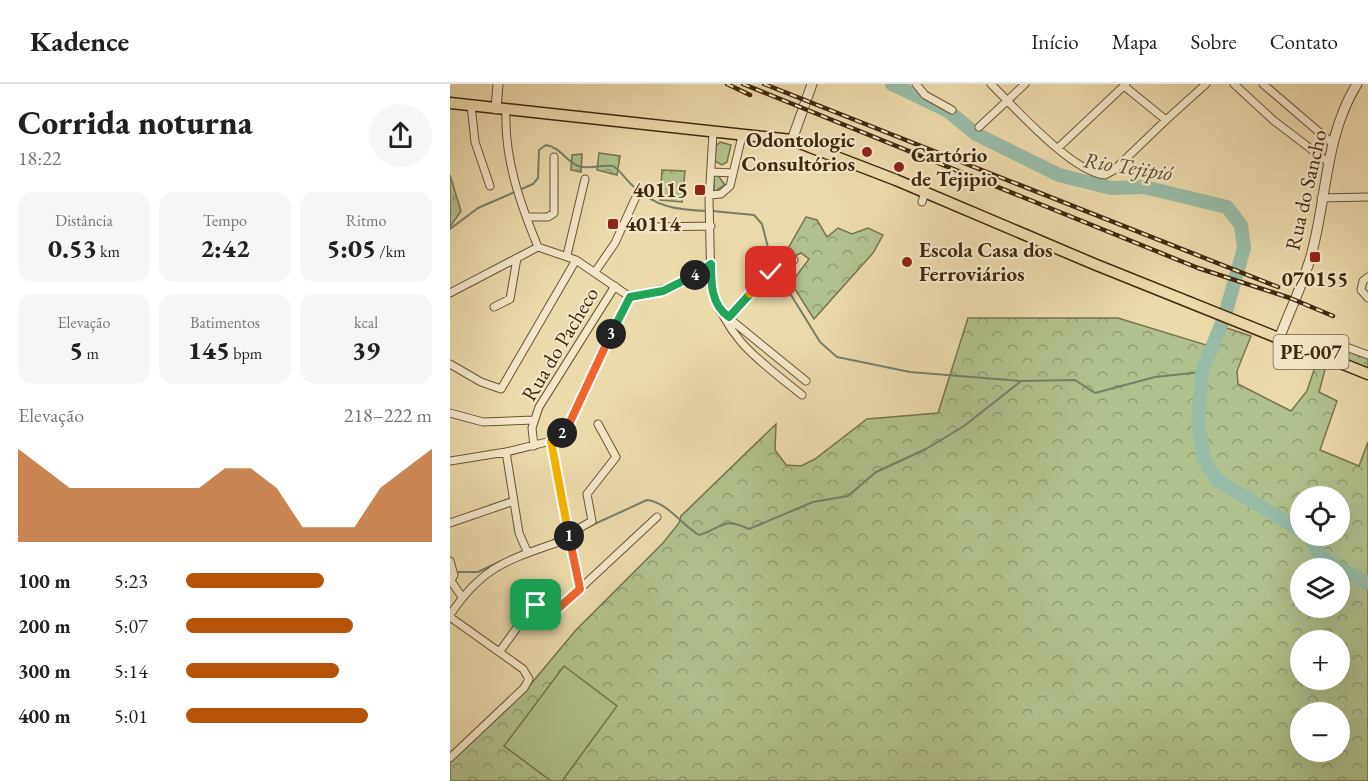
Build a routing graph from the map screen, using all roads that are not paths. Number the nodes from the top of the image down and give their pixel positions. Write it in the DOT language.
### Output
graph roads {
  1 [pos="498,84"];
  2 [pos="812,84"];
  3 [pos="916,84"];
  4 [pos="991,84"];
  5 [pos="1025,84"];
  6 [pos="1206,84"];
  7 [pos="1263,84"];
  8 [pos="1357,84"];
  9 [pos="1125,85"];
  10 [pos="1239,86"];
  11 [pos="1008,100"];
  12 [pos="450,103"];
  13 [pos="471,105"];
  14 [pos="501,109"];
  15 [pos="952,110"];
  16 [pos="1166,120"];
  17 [pos="980,127"];
  18 [pos="713,133"];
  19 [pos="742,136"];
  20 [pos="792,140"];
  21 [pos="1333,144"];
  22 [pos="1058,148"];
  23 [pos="554,157"];
  24 [pos="1328,162"];
  25 [pos="712,172"];
  26 [pos="733,173"];
  27 [pos="585,180"];
  28 [pos="489,186"];
  29 [pos="710,197"];
  30 [pos="1368,197"];
  31 [pos="1321,198"];
  32 [pos="635,199"];
  33 [pos="527,217"];
  34 [pos="654,226"];
  35 [pos="711,226"];
  36 [pos="538,247"];
  37 [pos="567,255"];
  38 [pos="517,258"];
  39 [pos="576,260"];
  40 [pos="794,260"];
  41 [pos="711,264"];
  42 [pos="596,272"];
  43 [pos="1368,277"];
  44 [pos="615,286"];
  45 [pos="450,293"];
  46 [pos="630,297"];
  47 [pos="1368,298"];
  48 [pos="494,307"];
  49 [pos="727,320"];
  50 [pos="1279,339"];
  51 [pos="1311,352"];
  52 [pos="1368,355"];
  53 [pos="450,364"];
  54 [pos="1368,374"];
  55 [pos="806,381"];
  56 [pos="802,395"];
  57 [pos="450,413"];
  58 [pos="534,420"];
  59 [pos="598,424"];
  60 [pos="551,441"];
  61 [pos="534,446"];
  62 [pos="506,452"];
  63 [pos="450,461"];
  64 [pos="514,501"];
  65 [pos="657,517"];
  66 [pos="450,523"];
  67 [pos="569,536"];
  68 [pos="526,549"];
  69 [pos="450,561"];
  70 [pos="580,589"];
  71 [pos="462,597"];
  72 [pos="450,616"];
  73 [pos="500,651"];
  74 [pos="450,758"];
  1 -- 14 [label="street"];
  2 -- 20 [label="street"];
  3 -- 15 [label="street"];
  4 -- 11 [label="street"];
  5 -- 11 [label="street"];
  6 -- 16 [label="street"];
  7 -- 21 [label="street"];
  8 -- 21 [label="street, Rua do Sancho"];
  9 -- 16 [label="street"];
  9 -- 22 [label="street"];
  10 -- 24 [label="street"];
  11 -- 17 [label="street"];
  11 -- 22 [label="street"];
  12 -- 13 [label="main road, PE-007"];
  13 -- 14 [label="main road, PE-007"];
  13 -- 28 [label="street"];
  14 -- 18 [label="main road, PE-007"];
  14 -- 33 [label="street"];
  16 -- 22 [label="street"];
  18 -- 19 [label="main road, PE-007"];
  18 -- 25 [label="street"];
  19 -- 20 [label="main road, PE-007"];
  19 -- 26 [label="street"];
  20 -- 50 [label="main road, PE-007"];
  21 -- 24 [label="street, Rua do Sancho"];
  23 -- 33 [label="street"];
  24 -- 31 [label="street, Rua do Sancho"];
  25 -- 26 [label="street"];
  25 -- 29 [label="street"];
  26 -- 29 [label="street"];
  27 -- 37 [label="street"];
  29 -- 35 [label="street"];
  30 -- 31 [label="street"];
  31 -- 50 [label="street, Rua do Sancho"];
  32 -- 42 [label="street"];
  33 -- 36 [label="street"];
  34 -- 35 [label="street"];
  35 -- 41 [label="street"];
  36 -- 37 [label="street"];
  36 -- 38 [label="street"];
  37 -- 39 [label="street"];
  38 -- 45 [label="street"];
  38 -- 48 [label="street"];
  39 -- 42 [label="street"];
  39 -- 53 [label="street"];
  40 -- 49 [label="street"];
  41 -- 46 [label="street"];
  41 -- 49 [label="street"];
  42 -- 44 [label="street"];
  43 -- 47 [label="street"];
  44 -- 46 [label="street"];
  44 -- 58 [label="street, Rua do Pacheco"];
  46 -- 60 [label="street"];
  49 -- 55 [label="street"];
  49 -- 56 [label="street"];
  50 -- 51 [label="main road, PE-007"];
  51 -- 52 [label="street"];
  51 -- 54 [label="main road, PE-007"];
  57 -- 58 [label="street"];
  58 -- 61 [label="street"];
  59 -- 67 [label="street"];
  60 -- 61 [label="street"];
  60 -- 67 [label="street"];
  61 -- 62 [label="street"];
  62 -- 63 [label="street"];
  62 -- 64 [label="street"];
  64 -- 66 [label="street"];
  64 -- 68 [label="street"];
  65 -- 70 [label="street"];
  67 -- 70 [label="street"];
  67 -- 71 [label="street"];
  69 -- 71 [label="street"];
  70 -- 73 [label="street"];
  71 -- 72 [label="street"];
  72 -- 73 [label="street"];
  73 -- 74 [label="street"];
}
